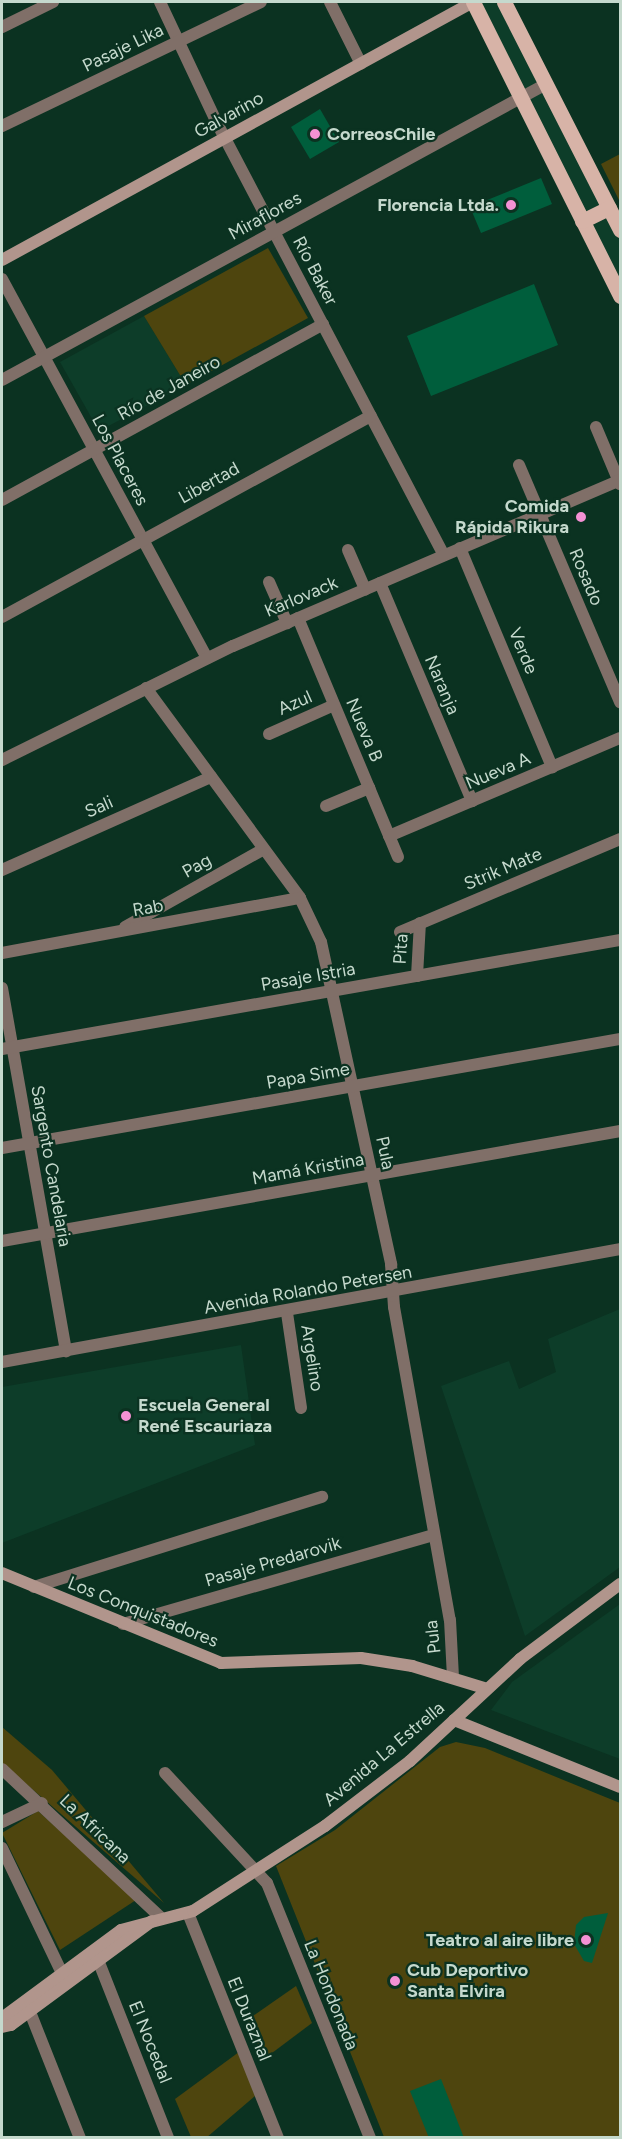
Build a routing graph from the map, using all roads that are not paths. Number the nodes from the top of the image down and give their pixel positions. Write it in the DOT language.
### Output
graph roads {
  1 [pos="53,2"];
  2 [pos="160,2"];
  3 [pos="261,2"];
  4 [pos="330,2"];
  5 [pos="473,2"];
  6 [pos="504,2"];
  7 [pos="2,27"];
  8 [pos="179,41"];
  9 [pos="361,64"];
  10 [pos="546,84"];
  11 [pos="521,96"];
  12 [pos="2,126"];
  13 [pos="225,138"];
  14 [pos="609,208"];
  15 [pos="582,220"];
  16 [pos="621,230"];
  17 [pos="274,232"];
  18 [pos="2,260"];
  19 [pos="2,279"];
  20 [pos="621,296"];
  21 [pos="323,324"];
  22 [pos="44,357"];
  23 [pos="2,380"];
  24 [pos="370,416"];
  25 [pos="596,427"];
  26 [pos="94,449"];
  27 [pos="519,465"];
  28 [pos="620,481"];
  29 [pos="2,500"];
  30 [pos="540,514"];
  31 [pos="143,540"];
  32 [pos="460,548"];
  33 [pos="348,550"];
  34 [pos="444,555"];
  35 [pos="269,582"];
  36 [pos="380,583"];
  37 [pos="365,589"];
  38 [pos="2,617"];
  39 [pos="292,620"];
  40 [pos="207,658"];
  41 [pos="146,688"];
  42 [pos="621,702"];
  43 [pos="334,705"];
  44 [pos="269,734"];
  45 [pos="621,738"];
  46 [pos="2,760"];
  47 [pos="552,767"];
  48 [pos="211,777"];
  49 [pos="369,788"];
  50 [pos="472,801"];
  51 [pos="326,806"];
  52 [pos="389,836"];
  53 [pos="621,839"];
  54 [pos="264,849"];
  55 [pos="398,857"];
  56 [pos="2,870"];
  57 [pos="300,898"];
  58 [pos="420,924"];
  59 [pos="116,932"];
  60 [pos="400,932"];
  61 [pos="621,940"];
  62 [pos="2,953"];
  63 [pos="417,976"];
  64 [pos="2,988"];
  65 [pos="331,991"];
  66 [pos="621,1039"];
  67 [pos="7,1048"];
  68 [pos="352,1086"];
  69 [pos="621,1131"];
  70 [pos="29,1143"];
  71 [pos="2,1148"];
  72 [pos="371,1176"];
  73 [pos="45,1234"];
  74 [pos="2,1241"];
  75 [pos="621,1249"];
  76 [pos="394,1293"];
  77 [pos="287,1313"];
  78 [pos="66,1350"];
  79 [pos="2,1362"];
  80 [pos="301,1408"];
  81 [pos="322,1497"];
  82 [pos="433,1534"];
  83 [pos="2,1573"];
  84 [pos="621,1584"];
  85 [pos="34,1587"];
  86 [pos="123,1624"];
  87 [pos="453,1678"];
  88 [pos="487,1689"];
  89 [pos="469,1706"];
  90 [pos="454,1720"];
  91 [pos="480,1731"];
  92 [pos="2,1769"];
  93 [pos="165,1773"];
  94 [pos="621,1787"];
  95 [pos="42,1803"];
  96 [pos="2,1822"];
  97 [pos="2,1848"];
  98 [pos="257,1867"];
  99 [pos="188,1913"];
  100 [pos="157,1919"];
  101 [pos="98,1960"];
  102 [pos="61,1971"];
  103 [pos="30,2012"];
  104 [pos="2,2018"];
  105 [pos="2,2027"];
  106 [pos="80,2138"];
  107 [pos="168,2138"];
  108 [pos="278,2138"];
  109 [pos="370,2138"];
  1 -- 7 [label="street"];
  2 -- 8 [label="street, Río Baker"];
  3 -- 8 [label="street, Pasaje Lika"];
  4 -- 9 [label="street"];
  5 -- 9 [label="street, Galvarino"];
  5 -- 11 [label="main road"];
  6 -- 10 [label="main road"];
  8 -- 12 [label="street, Pasaje Lika"];
  8 -- 13 [label="street, Río Baker"];
  9 -- 13 [label="street, Galvarino"];
  10 -- 11 [label="street, Miraflores"];
  10 -- 14 [label="main road"];
  11 -- 15 [label="main road"];
  11 -- 17 [label="street, Miraflores"];
  13 -- 17 [label="street, Río Baker"];
  13 -- 18 [label="street, Galvarino"];
  14 -- 15 [label="main road"];
  14 -- 16 [label="main road"];
  15 -- 20 [label="main road"];
  17 -- 21 [label="street, Río Baker"];
  17 -- 22 [label="street, Miraflores"];
  19 -- 22 [label="street, Los Placeres"];
  21 -- 24 [label="street, Río Baker"];
  21 -- 26 [label="street, Río de Janeiro"];
  22 -- 23 [label="street, Miraflores"];
  22 -- 26 [label="street, Los Placeres"];
  24 -- 31 [label="street, Libertad"];
  24 -- 34 [label="street, Río Baker"];
  25 -- 28 [label="street"];
  26 -- 29 [label="street, Río de Janeiro"];
  26 -- 31 [label="street, Los Placeres"];
  27 -- 30 [label="street, Rosado"];
  28 -- 30 [label="street, Karlovack"];
  30 -- 32 [label="street, Karlovack"];
  30 -- 42 [label="street, Rosado"];
  31 -- 38 [label="street, Libertad"];
  31 -- 40 [label="street, Los Placeres"];
  32 -- 34 [label="street, Karlovack"];
  32 -- 47 [label="street, Verde"];
  33 -- 37 [label="street"];
  34 -- 36 [label="street, Karlovack"];
  35 -- 39 [label="street, Nueva B"];
  36 -- 37 [label="street, Karlovack"];
  36 -- 50 [label="street, Naranja"];
  37 -- 39 [label="street, Karlovack"];
  39 -- 40 [label="street, Karlovack"];
  39 -- 43 [label="street, Nueva B"];
  40 -- 41 [label="street, Karlovack"];
  41 -- 46 [label="street, Karlovack"];
  41 -- 48 [label="street, Pula"];
  43 -- 44 [label="street, Azul"];
  43 -- 49 [label="street, Nueva B"];
  45 -- 47 [label="street, Nueva A"];
  47 -- 50 [label="street, Nueva A"];
  48 -- 54 [label="street, Pula"];
  48 -- 56 [label="street, Sali"];
  49 -- 51 [label="street"];
  49 -- 52 [label="street, Nueva B"];
  50 -- 52 [label="street, Nueva A"];
  52 -- 55 [label="street, Nueva B"];
  53 -- 58 [label="street, Strik Mate"];
  54 -- 57 [label="street, Pula"];
  54 -- 59 [label="street, Pag"];
  57 -- 59 [label="street, Rab"];
  57 -- 65 [label="street, Pula"];
  58 -- 60 [label="street, Strik Mate"];
  58 -- 63 [label="street, Pita"];
  59 -- 62 [label="street, Rab"];
  61 -- 63 [label="street, Pasaje Istria"];
  63 -- 65 [label="street, Pasaje Istria"];
  64 -- 67 [label="street, Sargento Candelaria"];
  65 -- 67 [label="street, Pasaje Istria"];
  65 -- 68 [label="street, Pula"];
  66 -- 68 [label="street, Papa Sime"];
  67 -- 70 [label="street, Sargento Candelaria"];
  68 -- 70 [label="street, Papa Sime"];
  68 -- 72 [label="street, Pula"];
  69 -- 72 [label="street, Mamá Kristina"];
  70 -- 71 [label="street, Papa Sime"];
  70 -- 73 [label="street, Sargento Candelaria"];
  72 -- 73 [label="street, Mamá Kristina"];
  72 -- 76 [label="street, Pula"];
  73 -- 74 [label="street, Mamá Kristina"];
  73 -- 78 [label="street, Sargento Candelaria"];
  75 -- 76 [label="street, Avenida Rolando Petersen"];
  76 -- 77 [label="street, Avenida Rolando Petersen"];
  76 -- 82 [label="street, Pula"];
  77 -- 78 [label="street, Avenida Rolando Petersen"];
  77 -- 80 [label="street, Argelino"];
  78 -- 79 [label="street, Avenida Rolando Petersen"];
  81 -- 85 [label="street"];
  82 -- 86 [label="street, Pasaje Predarovik"];
  82 -- 87 [label="street, Pula"];
  83 -- 85 [label="street, Los Conquistadores"];
  84 -- 88 [label="street, Avenida La Estrella"];
  85 -- 86 [label="street, Los Conquistadores"];
  86 -- 87 [label="street, Los Conquistadores"];
  87 -- 88 [label="street, Los Conquistadores"];
  88 -- 89 [label="street, Avenida La Estrella"];
  89 -- 90 [label="street, Avenida La Estrella"];
  89 -- 91 [label="street"];
  90 -- 91 [label="street"];
  90 -- 98 [label="street, Avenida La Estrella"];
  91 -- 94 [label="street"];
  92 -- 95 [label="street, La Africana"];
  93 -- 98 [label="street"];
  95 -- 96 [label="street"];
  95 -- 100 [label="street, La Africana"];
  97 -- 102 [label="street"];
  98 -- 99 [label="street, Avenida La Estrella"];
  98 -- 109 [label="street, La Hondonada"];
  99 -- 100 [label="street, Avenida La Estrella"];
  99 -- 108 [label="street, El Duraznal"];
  100 -- 101 [label="street, Avenida La Estrella"];
  100 -- 102 [label="street, Avenida La Estrella"];
  101 -- 103 [label="street, Avenida La Estrella"];
  101 -- 107 [label="street, El Nocedal"];
  102 -- 104 [label="street, Avenida La Estrella"];
  103 -- 105 [label="street, Avenida La Estrella"];
  103 -- 106 [label="street"];
}
